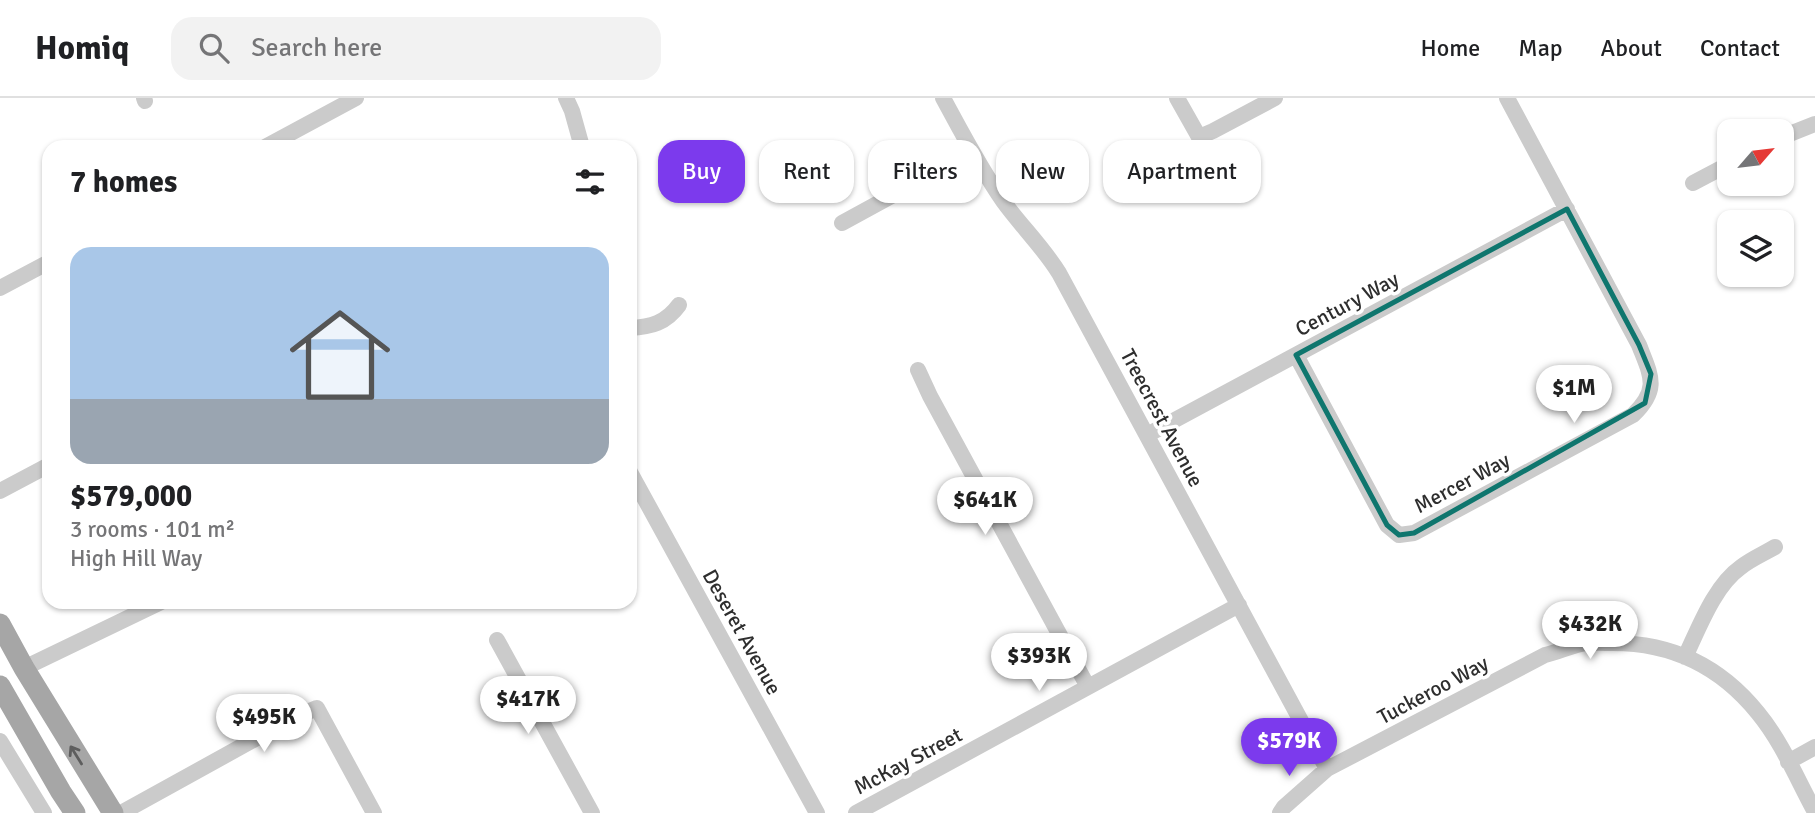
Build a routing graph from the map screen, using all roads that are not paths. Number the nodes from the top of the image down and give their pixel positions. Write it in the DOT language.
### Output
graph roads {
  1 [pos="356,98"];
  2 [pos="566,98"];
  3 [pos="943,98"];
  4 [pos="1177,98"];
  5 [pos="1275,98"];
  6 [pos="1507,98"];
  7 [pos="1815,124"];
  8 [pos="1794,132"];
  9 [pos="278,140"];
  10 [pos="580,140"];
  11 [pos="966,140"];
  12 [pos="982,170"];
  13 [pos="1717,170"];
  14 [pos="1693,183"];
  15 [pos="879,203"];
  16 [pos="1567,209"];
  17 [pos="842,223"];
  18 [pos="42,266"];
  19 [pos="0,288"];
  20 [pos="679,305"];
  21 [pos="637,327"];
  22 [pos="1296,355"];
  23 [pos="918,370"];
  24 [pos="1147,435"];
  25 [pos="42,469"];
  26 [pos="637,485"];
  27 [pos="0,491"];
  28 [pos="1774,547"];
  29 [pos="1239,605"];
  30 [pos="146,609"];
  31 [pos="0,624"];
  32 [pos="497,640"];
  33 [pos="0,657"];
  34 [pos="1685,657"];
  35 [pos="24,668"];
  36 [pos="0,686"];
  37 [pos="1088,687"];
  38 [pos="0,741"];
  39 [pos="1815,747"];
  40 [pos="1788,762"];
  41 [pos="1327,769"];
  42 [pos="42,812"];
  43 [pos="1815,812"];
  44 [pos="75,813"];
  45 [pos="113,813"];
  46 [pos="121,813"];
  47 [pos="373,813"];
  48 [pos="593,813"];
  49 [pos="817,813"];
  50 [pos="856,813"];
  51 [pos="1280,813"];
  1 -- 9 [label="street"];
  2 -- 10 [label="street"];
  3 -- 11 [label="street, Treecrest Avenue"];
  4 -- 5 [label="street"];
  6 -- 16 [label="street, Mercer Way"];
  7 -- 8 [label="street"];
  12 -- 24 [label="street, Treecrest Avenue"];
  13 -- 14 [label="street"];
  15 -- 17 [label="street"];
  16 -- 22 [label="street, Century Way"];
  16 -- 22 [label="street, Mercer Way"];
  18 -- 19 [label="street"];
  20 -- 21 [label="street"];
  22 -- 24 [label="street, Century Way"];
  23 -- 37 [label="street"];
  24 -- 29 [label="street, Treecrest Avenue"];
  25 -- 27 [label="street"];
  26 -- 49 [label="street, Deseret Avenue"];
  28 -- 34 [label="street"];
  29 -- 37 [label="street, McKay Street"];
  29 -- 41 [label="street, Treecrest Avenue"];
  30 -- 35 [label="street"];
  31 -- 35 [label="main road"];
  32 -- 48 [label="street"];
  33 -- 35 [label="main road"];
  34 -- 40 [label="street, Tuckeroo Way"];
  34 -- 41 [label="street, Tuckeroo Way"];
  45 -- 35 [label="main road, one-way"];
  36 -- 44 [label="main road"];
  37 -- 50 [label="street, McKay Street"];
  38 -- 42 [label="street"];
  39 -- 40 [label="street"];
  40 -- 43 [label="street, Tuckeroo Way"];
  41 -- 51 [label="street, Tuckeroo Way"];
  46 -- 47 [label="street"];
}
